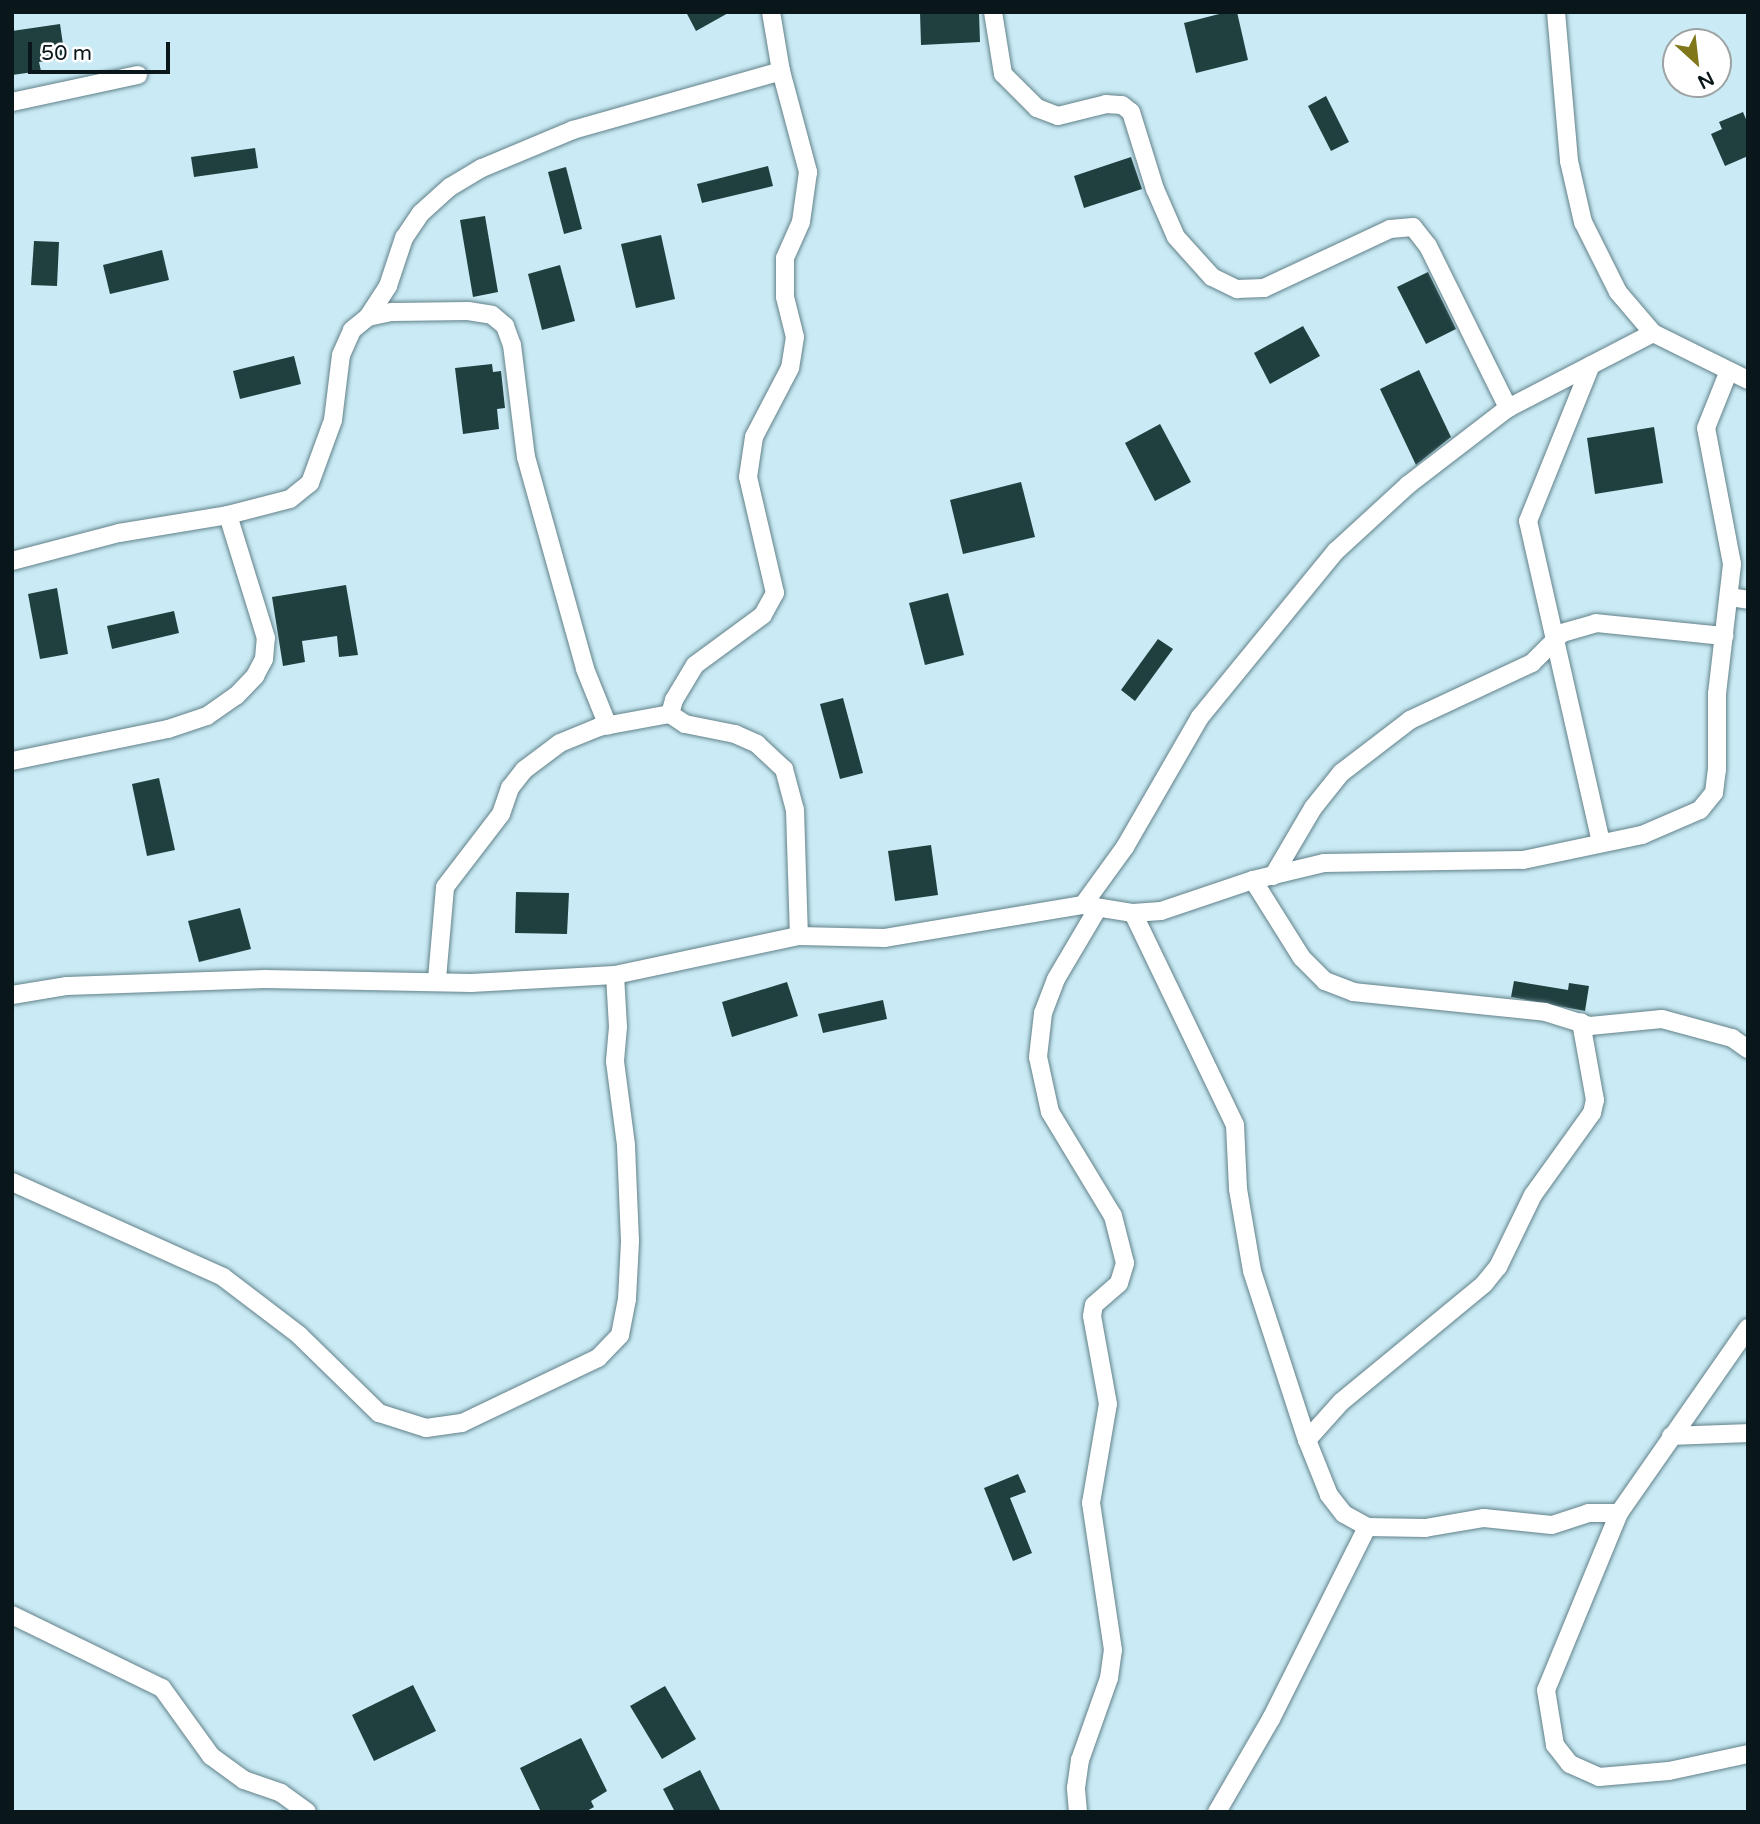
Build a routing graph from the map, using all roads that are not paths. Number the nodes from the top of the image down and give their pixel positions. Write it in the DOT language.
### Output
graph roads {
  1 [pos="771,12"];
  2 [pos="993,12"];
  3 [pos="1556,12"];
  4 [pos="780,71"];
  5 [pos="138,75"];
  6 [pos="12,102"];
  7 [pos="368,317"];
  8 [pos="1653,333"];
  9 [pos="1591,365"];
  10 [pos="1728,373"];
  11 [pos="1748,380"];
  12 [pos="1508,408"];
  13 [pos="228,515"];
  14 [pos="12,561"];
  15 [pos="1739,598"];
  16 [pos="1724,636"];
  17 [pos="1557,638"];
  18 [pos="670,714"];
  19 [pos="608,726"];
  20 [pos="12,761"];
  21 [pos="1601,843"];
  22 [pos="1273,876"];
  23 [pos="1253,880"];
  24 [pos="1091,906"];
  25 [pos="1133,913"];
  26 [pos="799,936"];
  27 [pos="615,975"];
  28 [pos="437,979"];
  29 [pos="12,995"];
  30 [pos="1581,1022"];
  31 [pos="1748,1049"];
  32 [pos="12,1182"];
  33 [pos="1748,1328"];
  34 [pos="1748,1433"];
  35 [pos="1671,1436"];
  36 [pos="1307,1440"];
  37 [pos="1619,1513"];
  38 [pos="1367,1527"];
  39 [pos="13,1614"];
  40 [pos="1748,1754"];
  41 [pos="307,1812"];
  42 [pos="1079,1812"];
  43 [pos="1217,1812"];
  1 -- 4 [label="street"];
  2 -- 12 [label="street"];
  3 -- 8 [label="street"];
  4 -- 7 [label="street"];
  4 -- 18 [label="street"];
  5 -- 6 [label="street"];
  7 -- 13 [label="street"];
  7 -- 19 [label="street"];
  8 -- 9 [label="street"];
  8 -- 10 [label="street"];
  9 -- 12 [label="street"];
  9 -- 17 [label="street"];
  10 -- 11 [label="street"];
  10 -- 15 [label="street"];
  12 -- 24 [label="street"];
  13 -- 14 [label="street"];
  13 -- 20 [label="street"];
  15 -- 16 [label="street"];
  16 -- 17 [label="street"];
  16 -- 21 [label="street"];
  17 -- 21 [label="street"];
  17 -- 22 [label="street"];
  18 -- 19 [label="street"];
  18 -- 26 [label="street"];
  19 -- 28 [label="street"];
  21 -- 22 [label="street"];
  22 -- 23 [label="street"];
  23 -- 25 [label="street"];
  23 -- 30 [label="street"];
  24 -- 25 [label="street"];
  24 -- 26 [label="street"];
  24 -- 42 [label="street"];
  25 -- 36 [label="street"];
  26 -- 27 [label="street"];
  27 -- 28 [label="street"];
  27 -- 32 [label="street"];
  28 -- 29 [label="street"];
  30 -- 31 [label="street"];
  30 -- 36 [label="street"];
  33 -- 35 [label="street"];
  34 -- 35 [label="street"];
  35 -- 37 [label="street"];
  36 -- 38 [label="street"];
  37 -- 38 [label="street"];
  37 -- 40 [label="street"];
  38 -- 43 [label="street"];
  39 -- 41 [label="street"];
}
